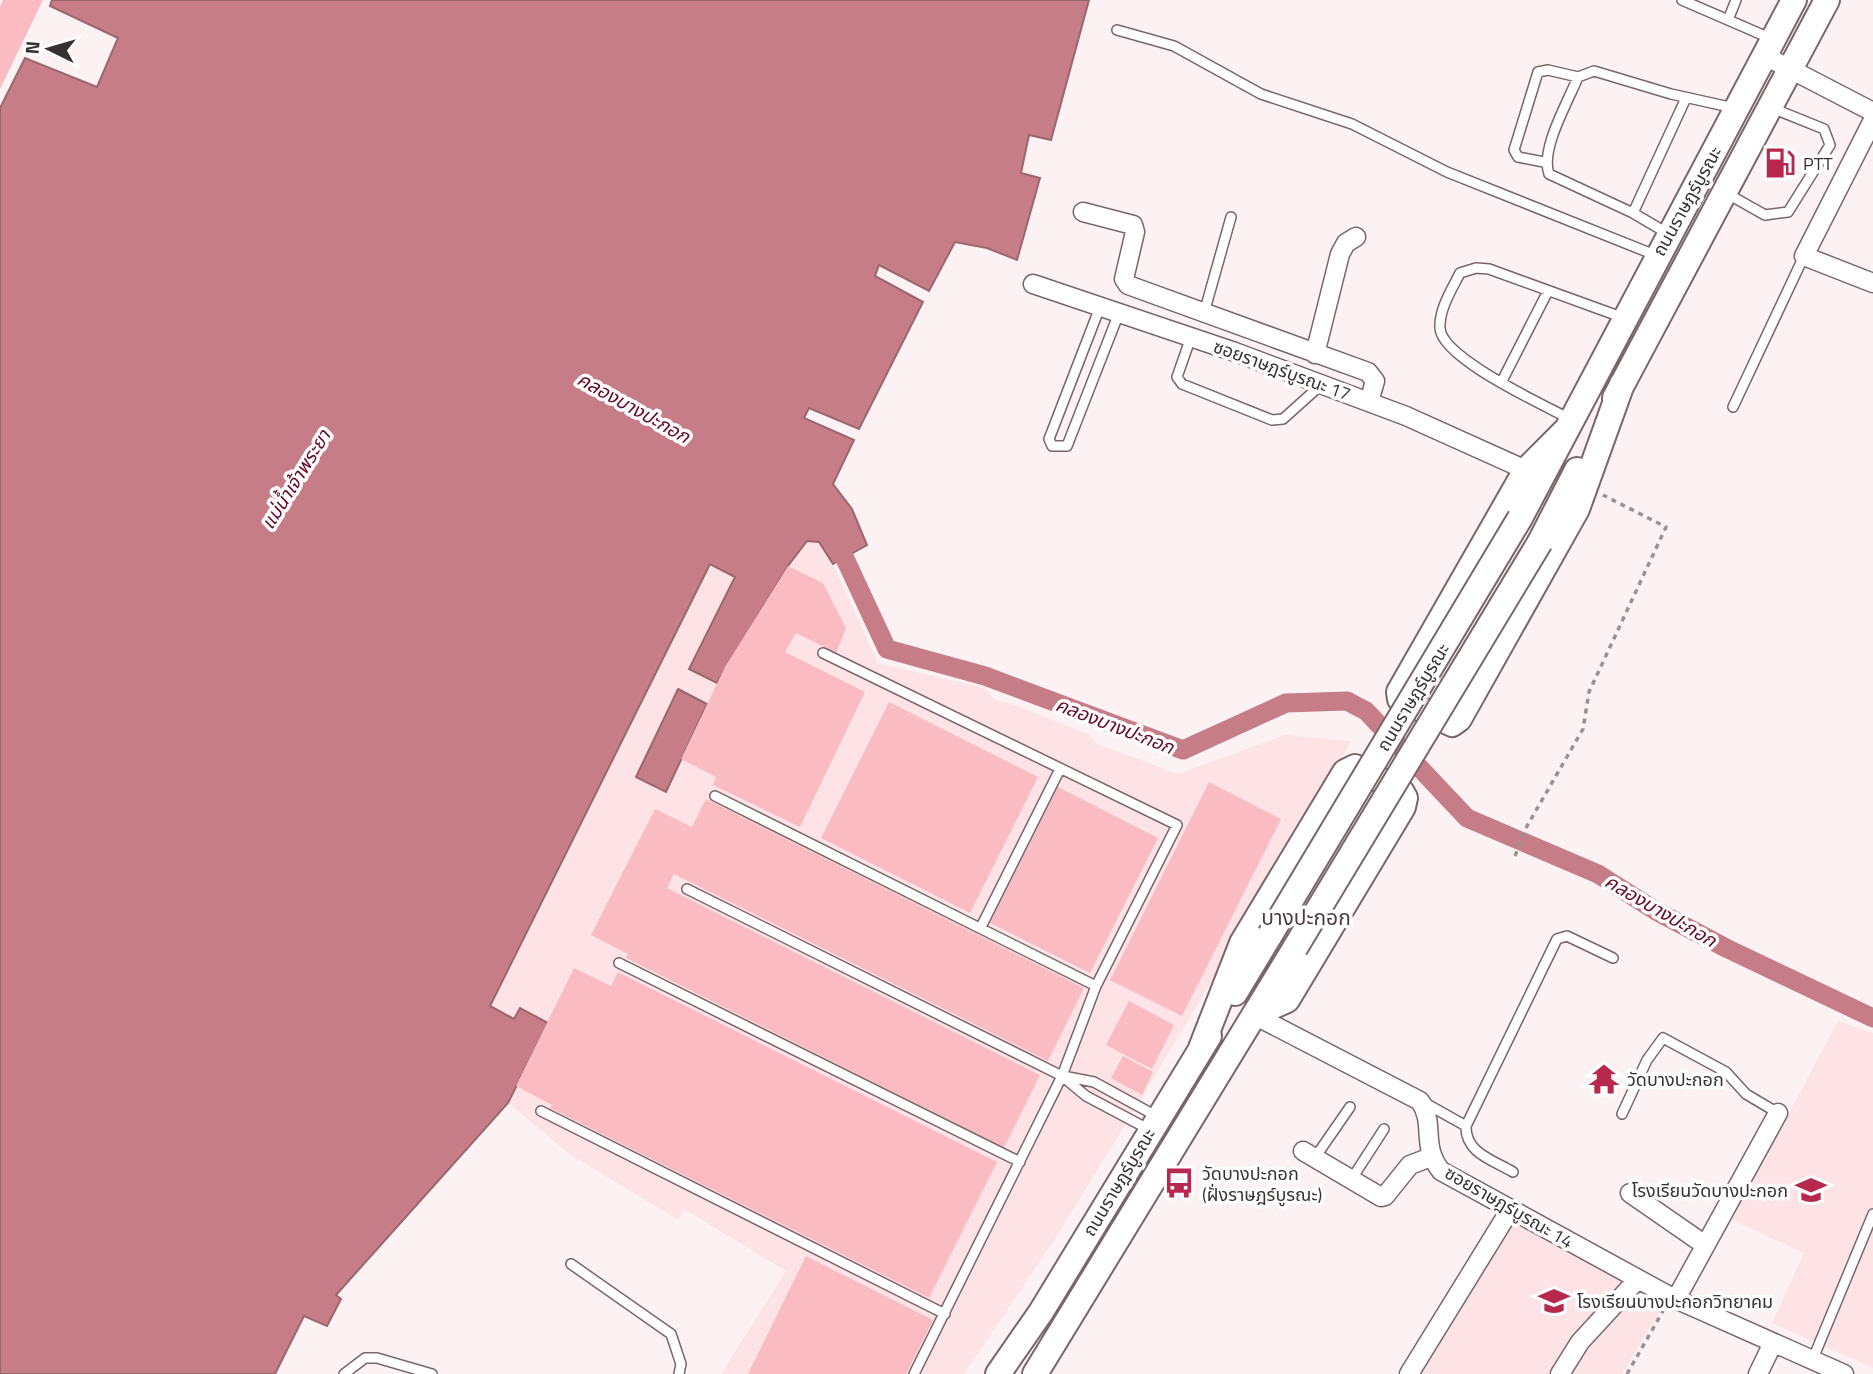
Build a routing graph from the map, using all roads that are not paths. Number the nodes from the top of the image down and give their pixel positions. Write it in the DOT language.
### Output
graph roads {
  1 [pos="1682,0"];
  2 [pos="1736,0"];
  3 [pos="1794,0"];
  4 [pos="1827,0"];
  5 [pos="1728,19"];
  6 [pos="1117,30"];
  7 [pos="1770,48"];
  8 [pos="1791,68"];
  9 [pos="1578,77"];
  10 [pos="1686,98"];
  11 [pos="1770,107"];
  12 [pos="1738,108"];
  13 [pos="1872,111"];
  14 [pos="1866,156"];
  15 [pos="1544,162"];
  16 [pos="1724,192"];
  17 [pos="1083,212"];
  18 [pos="1633,213"];
  19 [pos="1231,217"];
  20 [pos="1669,234"];
  21 [pos="1356,237"];
  22 [pos="1657,256"];
  23 [pos="1804,256"];
  24 [pos="1873,283"];
  25 [pos="1033,284"];
  26 [pos="1548,291"];
  27 [pos="1100,307"];
  28 [pos="1119,313"];
  29 [pos="1204,314"];
  30 [pos="1624,318"];
  31 [pos="1191,337"];
  32 [pos="1315,354"];
  33 [pos="1502,381"];
  34 [pos="1322,384"];
  35 [pos="1622,384"];
  36 [pos="1369,402"];
  37 [pos="1734,407"];
  38 [pos="1569,425"];
  39 [pos="1526,470"];
  40 [pos="824,653"];
  41 [pos="1060,769"];
  42 [pos="715,796"];
  43 [pos="687,889"];
  44 [pos="981,927"];
  45 [pos="1613,958"];
  46 [pos="619,963"];
  47 [pos="1096,986"];
  48 [pos="1254,1015"];
  49 [pos="1201,1048"];
  50 [pos="1062,1076"];
  51 [pos="1420,1101"];
  52 [pos="1350,1107"];
  53 [pos="541,1111"];
  54 [pos="1777,1113"];
  55 [pos="1622,1114"];
  56 [pos="1154,1123"];
  57 [pos="1466,1126"];
  58 [pos="1384,1129"];
  59 [pos="1308,1155"];
  60 [pos="1431,1157"];
  61 [pos="1020,1162"];
  62 [pos="1514,1172"];
  63 [pos="1350,1181"];
  64 [pos="1630,1193"];
  65 [pos="1510,1210"];
  66 [pos="1873,1214"];
  67 [pos="1705,1245"];
  68 [pos="571,1264"];
  69 [pos="1637,1280"];
  70 [pos="1674,1298"];
  71 [pos="945,1314"];
  72 [pos="1772,1345"];
  73 [pos="1812,1361"];
  74 [pos="344,1374"];
  75 [pos="432,1374"];
  76 [pos="679,1374"];
  77 [pos="914,1374"];
  78 [pos="998,1374"];
  79 [pos="1035,1374"];
  80 [pos="1409,1374"];
  81 [pos="1560,1374"];
  82 [pos="1758,1374"];
  83 [pos="1844,1374"];
  1 -- 5 [label="lane"];
  2 -- 5 [label="lane"];
  3 -- 7 [label="main road, ถนนราษฎร์บูรณะ"];
  4 -- 8 [label="main road, ถนนราษฎร์บูรณะ"];
  5 -- 7 [label="lane"];
  6 -- 22 [label="lane"];
  7 -- 8 [label="street"];
  7 -- 12 [label="main road, ถนนราษฎร์บูรณะ"];
  8 -- 11 [label="main road, ถนนราษฎร์บูรณะ"];
  8 -- 13 [label="street"];
  9 -- 10 [label="lane"];
  9 -- 15 [label="lane"];
  9 -- 15 [label="lane"];
  10 -- 12 [label="lane"];
  10 -- 18 [label="lane"];
  11 -- 16 [label="main road, ถนนราษฎร์บูรณะ"];
  11 -- 16 [label="lane"];
  12 -- 20 [label="main road, ถนนราษฎร์บูรณะ"];
  13 -- 14 [label="street"];
  14 -- 23 [label="street"];
  15 -- 18 [label="lane"];
  16 -- 35 [label="main road, ถนนราษฎร์บูรณะ"];
  17 -- 29 [label="street"];
  18 -- 20 [label="lane"];
  19 -- 29 [label="lane"];
  20 -- 22 [label="main road, ถนนราษฎร์บูรณะ"];
  21 -- 32 [label="street"];
  22 -- 30 [label="main road, ถนนราษฎร์บูรณะ"];
  23 -- 24 [label="street"];
  23 -- 37 [label="lane"];
  25 -- 27 [label="street, ซอยราษฎร์บูรณะ 17"];
  26 -- 30 [label="lane"];
  26 -- 33 [label="lane"];
  26 -- 33 [label="lane"];
  27 -- 28 [label="street, ซอยราษฎร์บูรณะ 17"];
  27 -- 28 [label="lane"];
  28 -- 31 [label="street, ซอยราษฎร์บูรณะ 17"];
  29 -- 32 [label="street"];
  30 -- 38 [label="main road, ถนนราษฎร์บูรณะ"];
  31 -- 34 [label="street, ซอยราษฎร์บูรณะ 17"];
  31 -- 34 [label="lane"];
  32 -- 36 [label="street"];
  33 -- 38 [label="lane"];
  34 -- 36 [label="street, ซอยราษฎร์บูรณะ 17"];
  35 -- 39 [label="main road"];
  35 -- 48 [label="main road, ถนนราษฎร์บูรณะ, bridge"];
  36 -- 39 [label="street, ซอยราษฎร์บูรณะ 17"];
  38 -- 39 [label="main road"];
  38 -- 49 [label="main road, ถนนราษฎร์บูรณะ, bridge"];
  40 -- 41 [label="lane"];
  41 -- 44 [label="lane"];
  41 -- 47 [label="lane"];
  42 -- 44 [label="lane"];
  43 -- 50 [label="lane"];
  44 -- 47 [label="lane"];
  45 -- 57 [label="lane"];
  46 -- 61 [label="lane"];
  47 -- 50 [label="lane"];
  48 -- 49 [label="main road"];
  48 -- 51 [label="street"];
  48 -- 79 [label="main road, ถนนราษฎร์บูรณะ"];
  49 -- 56 [label="main road, ถนนราษฎร์บูรณะ"];
  50 -- 56 [label="lane"];
  50 -- 56 [label="lane"];
  50 -- 61 [label="lane"];
  51 -- 57 [label="lane"];
  51 -- 60 [label="street, ซอยราษฎร์บูรณะ 14"];
  52 -- 59 [label="lane"];
  53 -- 71 [label="lane"];
  54 -- 55 [label="lane"];
  54 -- 67 [label="street"];
  56 -- 78 [label="main road, ถนนราษฎร์บูรณะ"];
  57 -- 62 [label="lane"];
  58 -- 63 [label="lane"];
  59 -- 63 [label="street"];
  60 -- 63 [label="street"];
  60 -- 65 [label="street, ซอยราษฎร์บูรณะ 14"];
  61 -- 71 [label="lane"];
  64 -- 67 [label="street"];
  65 -- 69 [label="street, ซอยราษฎร์บูรณะ 14"];
  65 -- 80 [label="street"];
  66 -- 73 [label="lane"];
  67 -- 70 [label="street"];
  68 -- 76 [label="lane"];
  69 -- 70 [label="street, ซอยราษฎร์บูรณะ 14"];
  69 -- 81 [label="street"];
  70 -- 72 [label="street, ซอยราษฎร์บูรณะ 14"];
  71 -- 77 [label="lane"];
  72 -- 73 [label="street, ซอยราษฎร์บูรณะ 14"];
  72 -- 82 [label="street"];
  73 -- 83 [label="street, ซอยราษฎร์บูรณะ 14"];
  74 -- 75 [label="lane"];
}
